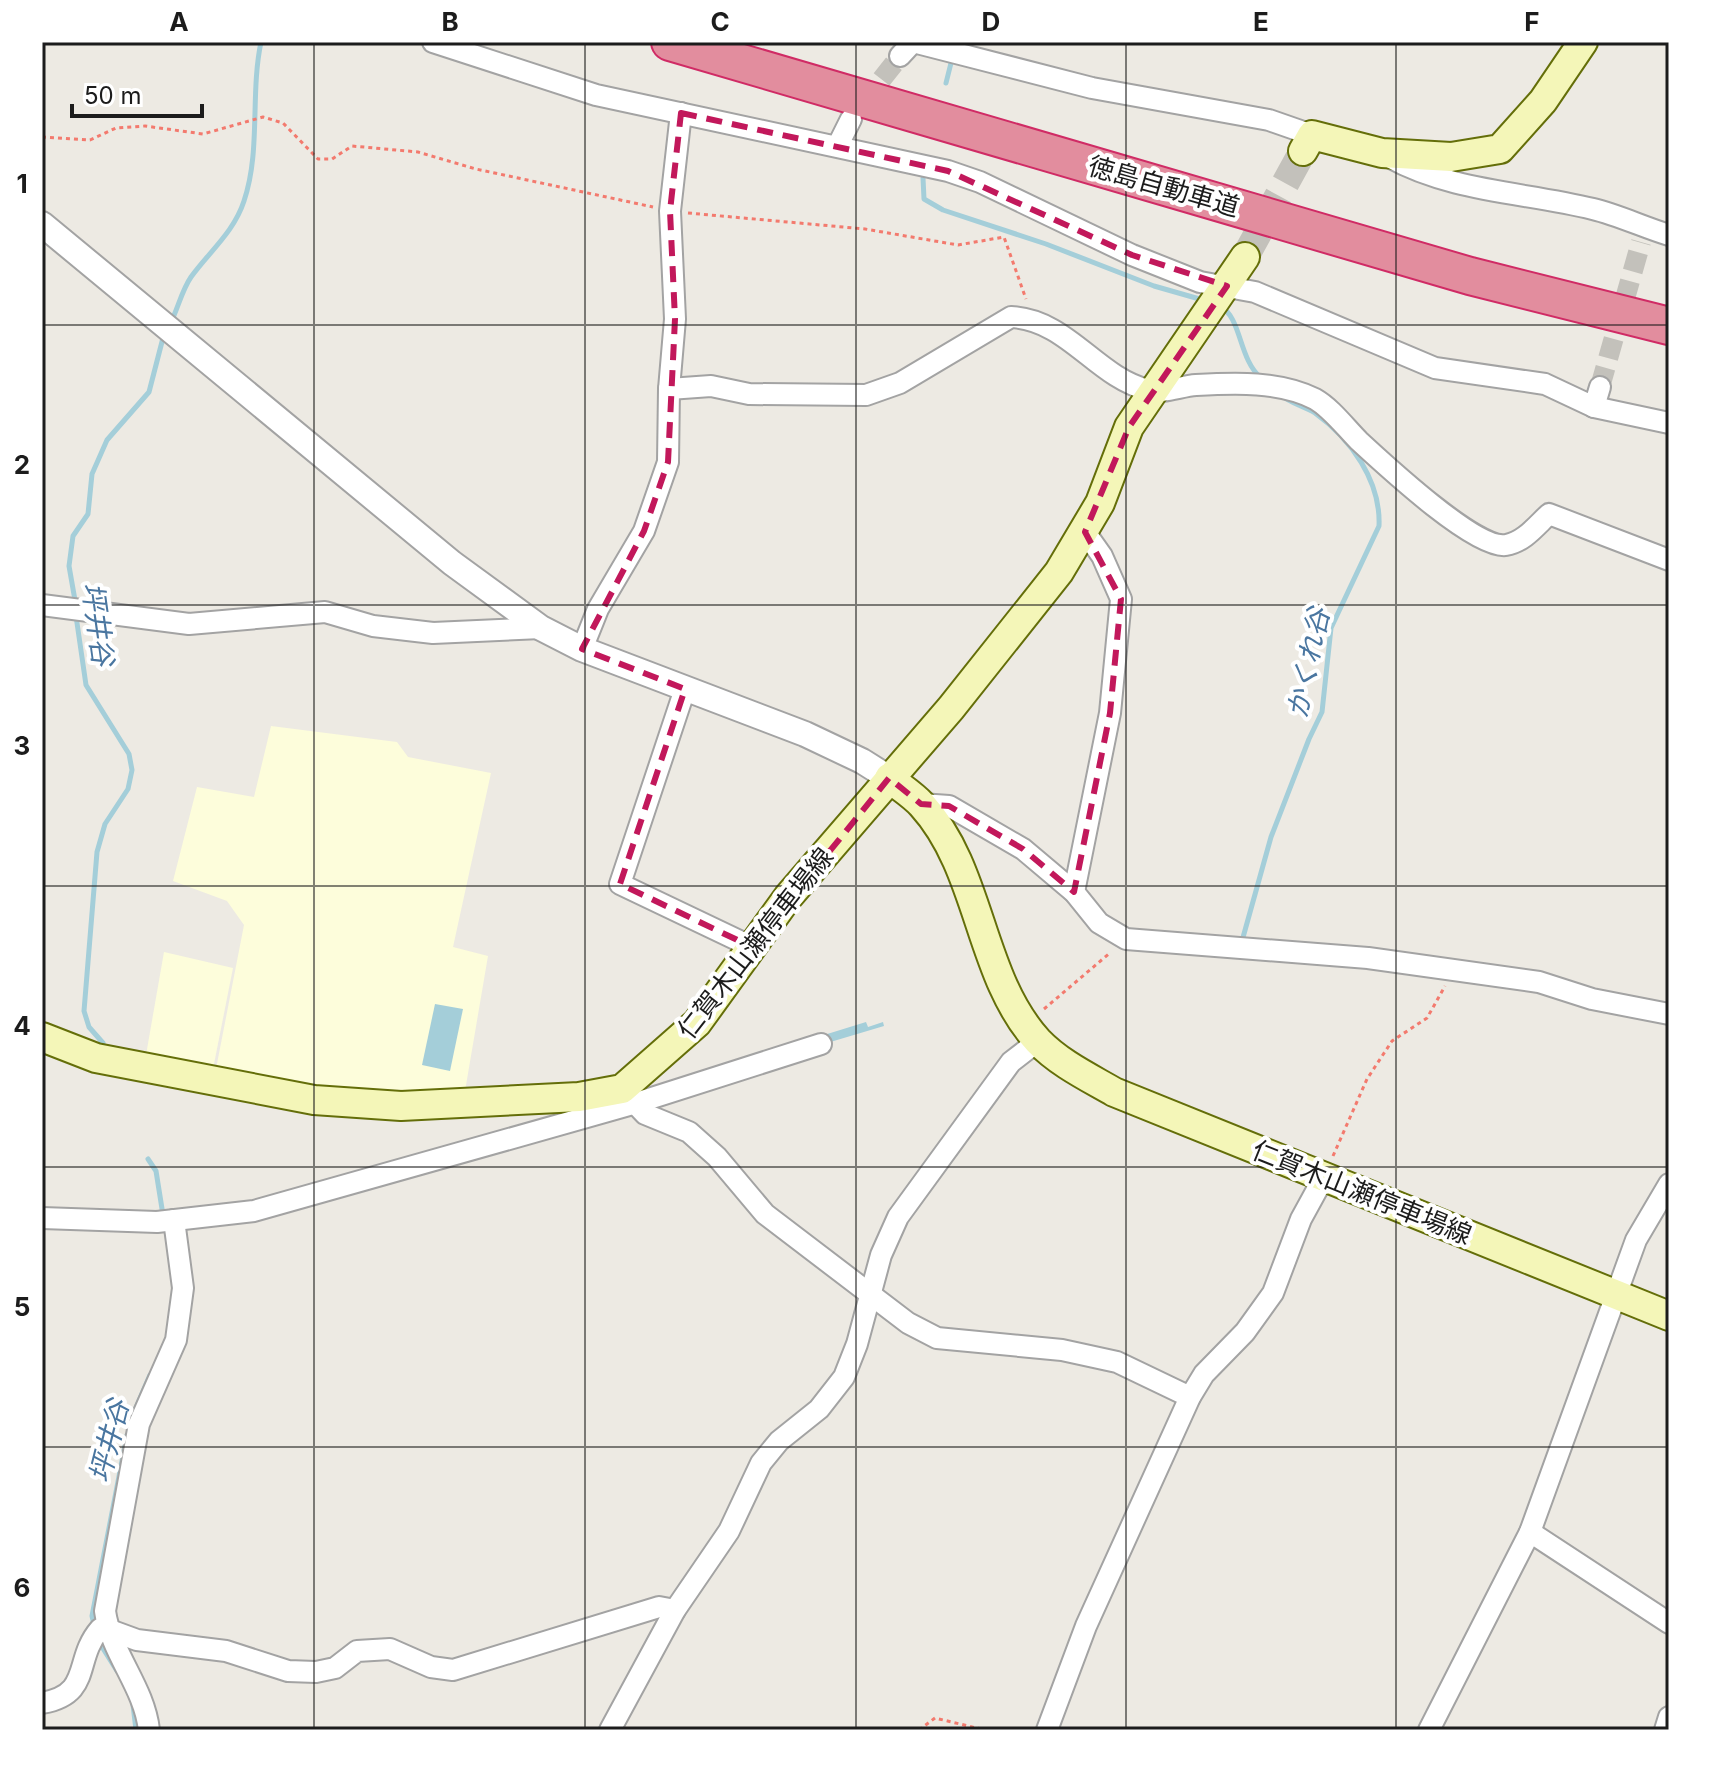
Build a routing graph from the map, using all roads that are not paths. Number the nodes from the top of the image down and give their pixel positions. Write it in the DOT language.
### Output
graph roads {
  1 [pos="433,42"];
  2 [pos="670,42"];
  3 [pos="752,42"];
  4 [pos="1583,42"];
  5 [pos="900,56"];
  6 [pos="681,113"];
  7 [pos="851,119"];
  8 [pos="1307,143"];
  9 [pos="838,145"];
  10 [pos="1382,153"];
  11 [pos="42,224"];
  12 [pos="1669,235"];
  13 [pos="1245,257"];
  14 [pos="1220,298"];
  15 [pos="1664,325"];
  16 [pos="669,389"];
  17 [pos="1151,392"];
  18 [pos="1669,423"];
  19 [pos="1085,532"];
  20 [pos="1669,560"];
  21 [pos="42,605"];
  22 [pos="541,628"];
  23 [pos="582,649"];
  24 [pos="685,689"];
  25 [pos="889,778"];
  26 [pos="921,804"];
  27 [pos="1074,892"];
  28 [pos="752,947"];
  29 [pos="1669,1014"];
  30 [pos="1032,1032"];
  31 [pos="42,1037"];
  32 [pos="821,1044"];
  33 [pos="627,1096"];
  34 [pos="1324,1177"];
  35 [pos="1669,1184"];
  36 [pos="42,1218"];
  37 [pos="165,1221"];
  38 [pos="868,1294"];
  39 [pos="1618,1295"];
  40 [pos="1669,1316"];
  41 [pos="1190,1397"];
  42 [pos="1530,1532"];
  43 [pos="675,1610"];
  44 [pos="1669,1623"];
  45 [pos="100,1632"];
  46 [pos="42,1703"];
  47 [pos="1669,1717"];
  48 [pos="149,1730"];
  49 [pos="610,1730"];
  50 [pos="1047,1730"];
  51 [pos="1429,1730"];
  52 [pos="1665,1730"];
  1 -- 6 [label="street"];
  2 -- 15 [label="highway, 徳島自動車道"];
  3 -- 15 [label="highway, 徳島自動車道"];
  4 -- 10 [label="main road"];
  5 -- 8 [label="street"];
  6 -- 9 [label="street"];
  6 -- 16 [label="street"];
  7 -- 9 [label="street"];
  8 -- 10 [label="main road"];
  9 -- 14 [label="street"];
  10 -- 12 [label="street"];
  11 -- 22 [label="street"];
  13 -- 14 [label="main road, 仁賀木山瀬停車場線"];
  14 -- 17 [label="main road, 仁賀木山瀬停車場線"];
  14 -- 18 [label="street"];
  16 -- 17 [label="street"];
  16 -- 23 [label="street"];
  17 -- 19 [label="main road, 仁賀木山瀬停車場線"];
  17 -- 20 [label="street"];
  19 -- 25 [label="main road, 仁賀木山瀬停車場線"];
  19 -- 27 [label="street"];
  21 -- 22 [label="street"];
  22 -- 23 [label="street"];
  23 -- 24 [label="street"];
  24 -- 25 [label="street"];
  24 -- 28 [label="street"];
  25 -- 26 [label="main road, 仁賀木山瀬停車場線"];
  25 -- 28 [label="main road, 仁賀木山瀬停車場線"];
  26 -- 27 [label="street"];
  26 -- 30 [label="main road, 仁賀木山瀬停車場線"];
  27 -- 29 [label="street"];
  28 -- 33 [label="main road, 仁賀木山瀬停車場線"];
  30 -- 34 [label="main road, 仁賀木山瀬停車場線"];
  30 -- 38 [label="street"];
  31 -- 33 [label="main road"];
  32 -- 33 [label="street"];
  33 -- 37 [label="street"];
  33 -- 38 [label="street"];
  34 -- 39 [label="main road, 仁賀木山瀬停車場線"];
  34 -- 41 [label="street"];
  35 -- 39 [label="street"];
  36 -- 37 [label="street"];
  37 -- 45 [label="street"];
  38 -- 41 [label="street"];
  38 -- 43 [label="street"];
  39 -- 40 [label="main road, 仁賀木山瀬停車場線"];
  39 -- 42 [label="street"];
  41 -- 50 [label="street"];
  42 -- 44 [label="street"];
  42 -- 51 [label="street"];
  43 -- 45 [label="street"];
  43 -- 49 [label="street"];
  45 -- 46 [label="street"];
  45 -- 48 [label="street"];
  47 -- 52 [label="street"];
}
